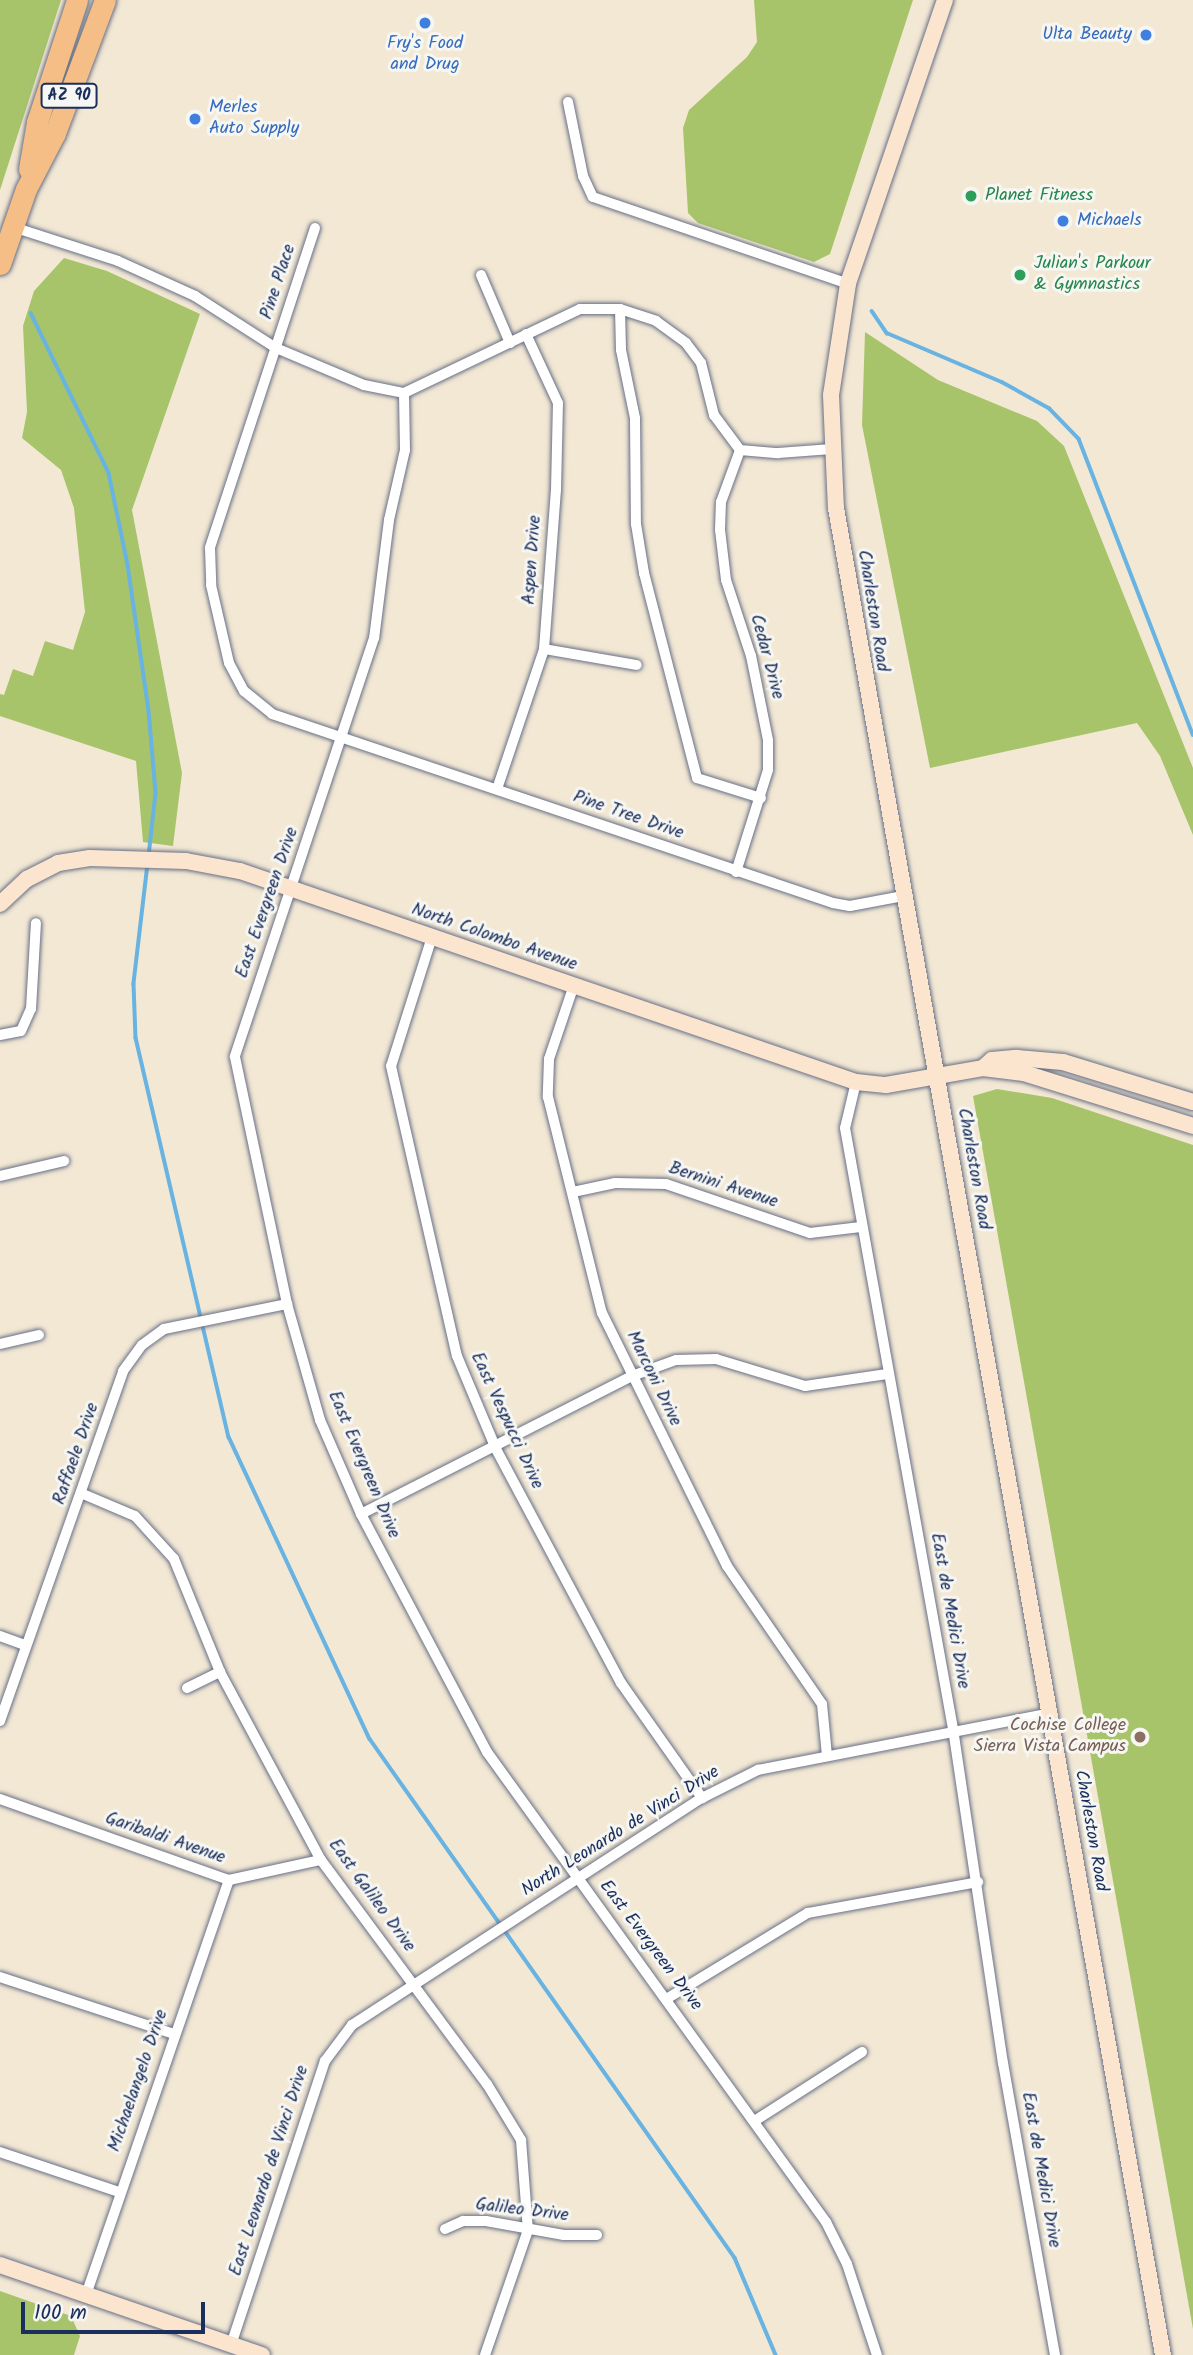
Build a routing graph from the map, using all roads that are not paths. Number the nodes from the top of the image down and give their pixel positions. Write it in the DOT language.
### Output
graph roads {
  1 [pos="77,0"];
  2 [pos="105,0"];
  3 [pos="945,0"];
  4 [pos="568,102"];
  5 [pos="26,189"];
  6 [pos="13,227"];
  7 [pos="315,228"];
  8 [pos="0,264"];
  9 [pos="481,275"];
  10 [pos="848,284"];
  11 [pos="620,309"];
  12 [pos="526,334"];
  13 [pos="510,344"];
  14 [pos="276,348"];
  15 [pos="404,393"];
  16 [pos="832,449"];
  17 [pos="740,450"];
  18 [pos="544,649"];
  19 [pos="637,665"];
  20 [pos="343,738"];
  21 [pos="497,789"];
  22 [pos="761,798"];
  23 [pos="736,872"];
  24 [pos="291,889"];
  25 [pos="903,896"];
  26 [pos="0,904"];
  27 [pos="36,923"];
  28 [pos="432,937"];
  29 [pos="574,985"];
  30 [pos="0,1035"];
  31 [pos="983,1068"];
  32 [pos="937,1076"];
  33 [pos="856,1082"];
  34 [pos="1193,1102"];
  35 [pos="1193,1126"];
  36 [pos="64,1161"];
  37 [pos="0,1176"];
  38 [pos="573,1192"];
  39 [pos="861,1227"];
  40 [pos="287,1304"];
  41 [pos="38,1335"];
  42 [pos="0,1344"];
  43 [pos="887,1374"];
  44 [pos="632,1376"];
  45 [pos="496,1449"];
  46 [pos="83,1494"];
  47 [pos="361,1514"];
  48 [pos="0,1636"];
  49 [pos="25,1645"];
  50 [pos="220,1672"];
  51 [pos="187,1688"];
  52 [pos="1050,1713"];
  53 [pos="0,1721"];
  54 [pos="953,1730"];
  55 [pos="827,1756"];
  56 [pos="702,1798"];
  57 [pos="0,1800"];
  58 [pos="321,1860"];
  59 [pos="576,1878"];
  60 [pos="229,1880"];
  61 [pos="978,1881"];
  62 [pos="500,1928"];
  63 [pos="0,1977"];
  64 [pos="414,1986"];
  65 [pos="668,1998"];
  66 [pos="174,2034"];
  67 [pos="862,2052"];
  68 [pos="756,2120"];
  69 [pos="0,2152"];
  70 [pos="119,2192"];
  71 [pos="445,2229"];
  72 [pos="528,2230"];
  73 [pos="597,2235"];
  74 [pos="0,2265"];
  75 [pos="86,2295"];
  76 [pos="231,2345"];
  77 [pos="262,2355"];
  78 [pos="485,2355"];
  79 [pos="877,2355"];
  80 [pos="1055,2355"];
  81 [pos="1163,2355"];
  1 -- 5 [label="highway, AZ 90"];
  2 -- 5 [label="highway, AZ 90"];
  3 -- 10 [label="main road, Charleston Road"];
  4 -- 10 [label="street"];
  5 -- 6 [label="highway, AZ 90"];
  6 -- 8 [label="highway, AZ 90"];
  6 -- 14 [label="street"];
  7 -- 14 [label="street, Pine Place"];
  9 -- 13 [label="street"];
  10 -- 16 [label="main road, Charleston Road"];
  11 -- 12 [label="street"];
  11 -- 17 [label="street"];
  11 -- 22 [label="street"];
  12 -- 13 [label="street"];
  12 -- 18 [label="street, Aspen Drive"];
  13 -- 15 [label="street"];
  14 -- 15 [label="street"];
  14 -- 20 [label="street, Pine Tree Drive"];
  15 -- 20 [label="street, East Evergreen Drive"];
  16 -- 17 [label="street"];
  16 -- 25 [label="main road, Charleston Road"];
  17 -- 22 [label="street, Cedar Drive"];
  18 -- 19 [label="street"];
  18 -- 21 [label="street, Aspen Drive"];
  20 -- 21 [label="street, Pine Tree Drive"];
  20 -- 24 [label="street, East Evergreen Drive"];
  21 -- 23 [label="street, Pine Tree Drive"];
  22 -- 23 [label="street, Cedar Drive"];
  23 -- 25 [label="street, Pine Tree Drive"];
  24 -- 26 [label="main road, North Colombo Avenue"];
  24 -- 28 [label="main road, North Colombo Avenue"];
  24 -- 40 [label="street, East Evergreen Drive"];
  25 -- 32 [label="main road, Charleston Road"];
  27 -- 30 [label="street"];
  28 -- 29 [label="main road, North Colombo Avenue"];
  28 -- 45 [label="street, East Vespucci Drive"];
  29 -- 33 [label="main road, North Colombo Avenue"];
  29 -- 38 [label="street, Marconi Drive"];
  31 -- 32 [label="main road, North Colombo Avenue"];
  31 -- 34 [label="main road, North Colombo Avenue"];
  31 -- 35 [label="main road, North Colombo Avenue"];
  32 -- 33 [label="main road, North Colombo Avenue"];
  32 -- 52 [label="main road, Charleston Road"];
  33 -- 39 [label="street, East de Medici Drive"];
  36 -- 37 [label="street"];
  38 -- 39 [label="street, Bernini Avenue"];
  38 -- 44 [label="street, Marconi Drive"];
  39 -- 43 [label="street, East de Medici Drive"];
  40 -- 46 [label="street, Raffaele Drive"];
  40 -- 47 [label="street, East Evergreen Drive"];
  41 -- 42 [label="street"];
  43 -- 44 [label="street"];
  43 -- 54 [label="street, East de Medici Drive"];
  44 -- 45 [label="street"];
  44 -- 55 [label="street, Marconi Drive"];
  45 -- 47 [label="street"];
  45 -- 56 [label="street, East Vespucci Drive"];
  46 -- 49 [label="street, Raffaele Drive"];
  46 -- 50 [label="street, East Galileo Drive"];
  47 -- 59 [label="street, East Evergreen Drive"];
  48 -- 49 [label="street"];
  49 -- 53 [label="street, Raffaele Drive"];
  50 -- 51 [label="street"];
  50 -- 58 [label="street, East Galileo Drive"];
  52 -- 54 [label="street, North Leonardo de Vinci Drive"];
  52 -- 81 [label="main road, Charleston Road"];
  54 -- 55 [label="street, North Leonardo de Vinci Drive"];
  54 -- 61 [label="street, East de Medici Drive"];
  55 -- 56 [label="street, North Leonardo de Vinci Drive"];
  56 -- 59 [label="street, North Leonardo de Vinci Drive"];
  57 -- 60 [label="street, Garibaldi Avenue"];
  58 -- 60 [label="street, Garibaldi Avenue"];
  58 -- 64 [label="street, East Galileo Drive"];
  59 -- 62 [label="street, North Leonardo de Vinci Drive"];
  59 -- 65 [label="street, East Evergreen Drive"];
  60 -- 66 [label="street, Michaelangelo Drive"];
  61 -- 65 [label="street"];
  61 -- 80 [label="street, East de Medici Drive"];
  62 -- 64 [label="street, East Leonardo de Vinci Drive"];
  63 -- 66 [label="street"];
  64 -- 72 [label="street, East Galileo Drive"];
  64 -- 76 [label="street, East Leonardo de Vinci Drive"];
  65 -- 68 [label="street, East Evergreen Drive"];
  66 -- 70 [label="street, Michaelangelo Drive"];
  67 -- 68 [label="street"];
  68 -- 79 [label="street, East Evergreen Drive"];
  69 -- 70 [label="street"];
  70 -- 75 [label="street, Michaelangelo Drive"];
  71 -- 72 [label="street, Galileo Drive"];
  72 -- 73 [label="street, Galileo Drive"];
  72 -- 78 [label="street, East Galileo Drive"];
  74 -- 75 [label="main road"];
  75 -- 76 [label="main road"];
  76 -- 77 [label="main road"];
}
